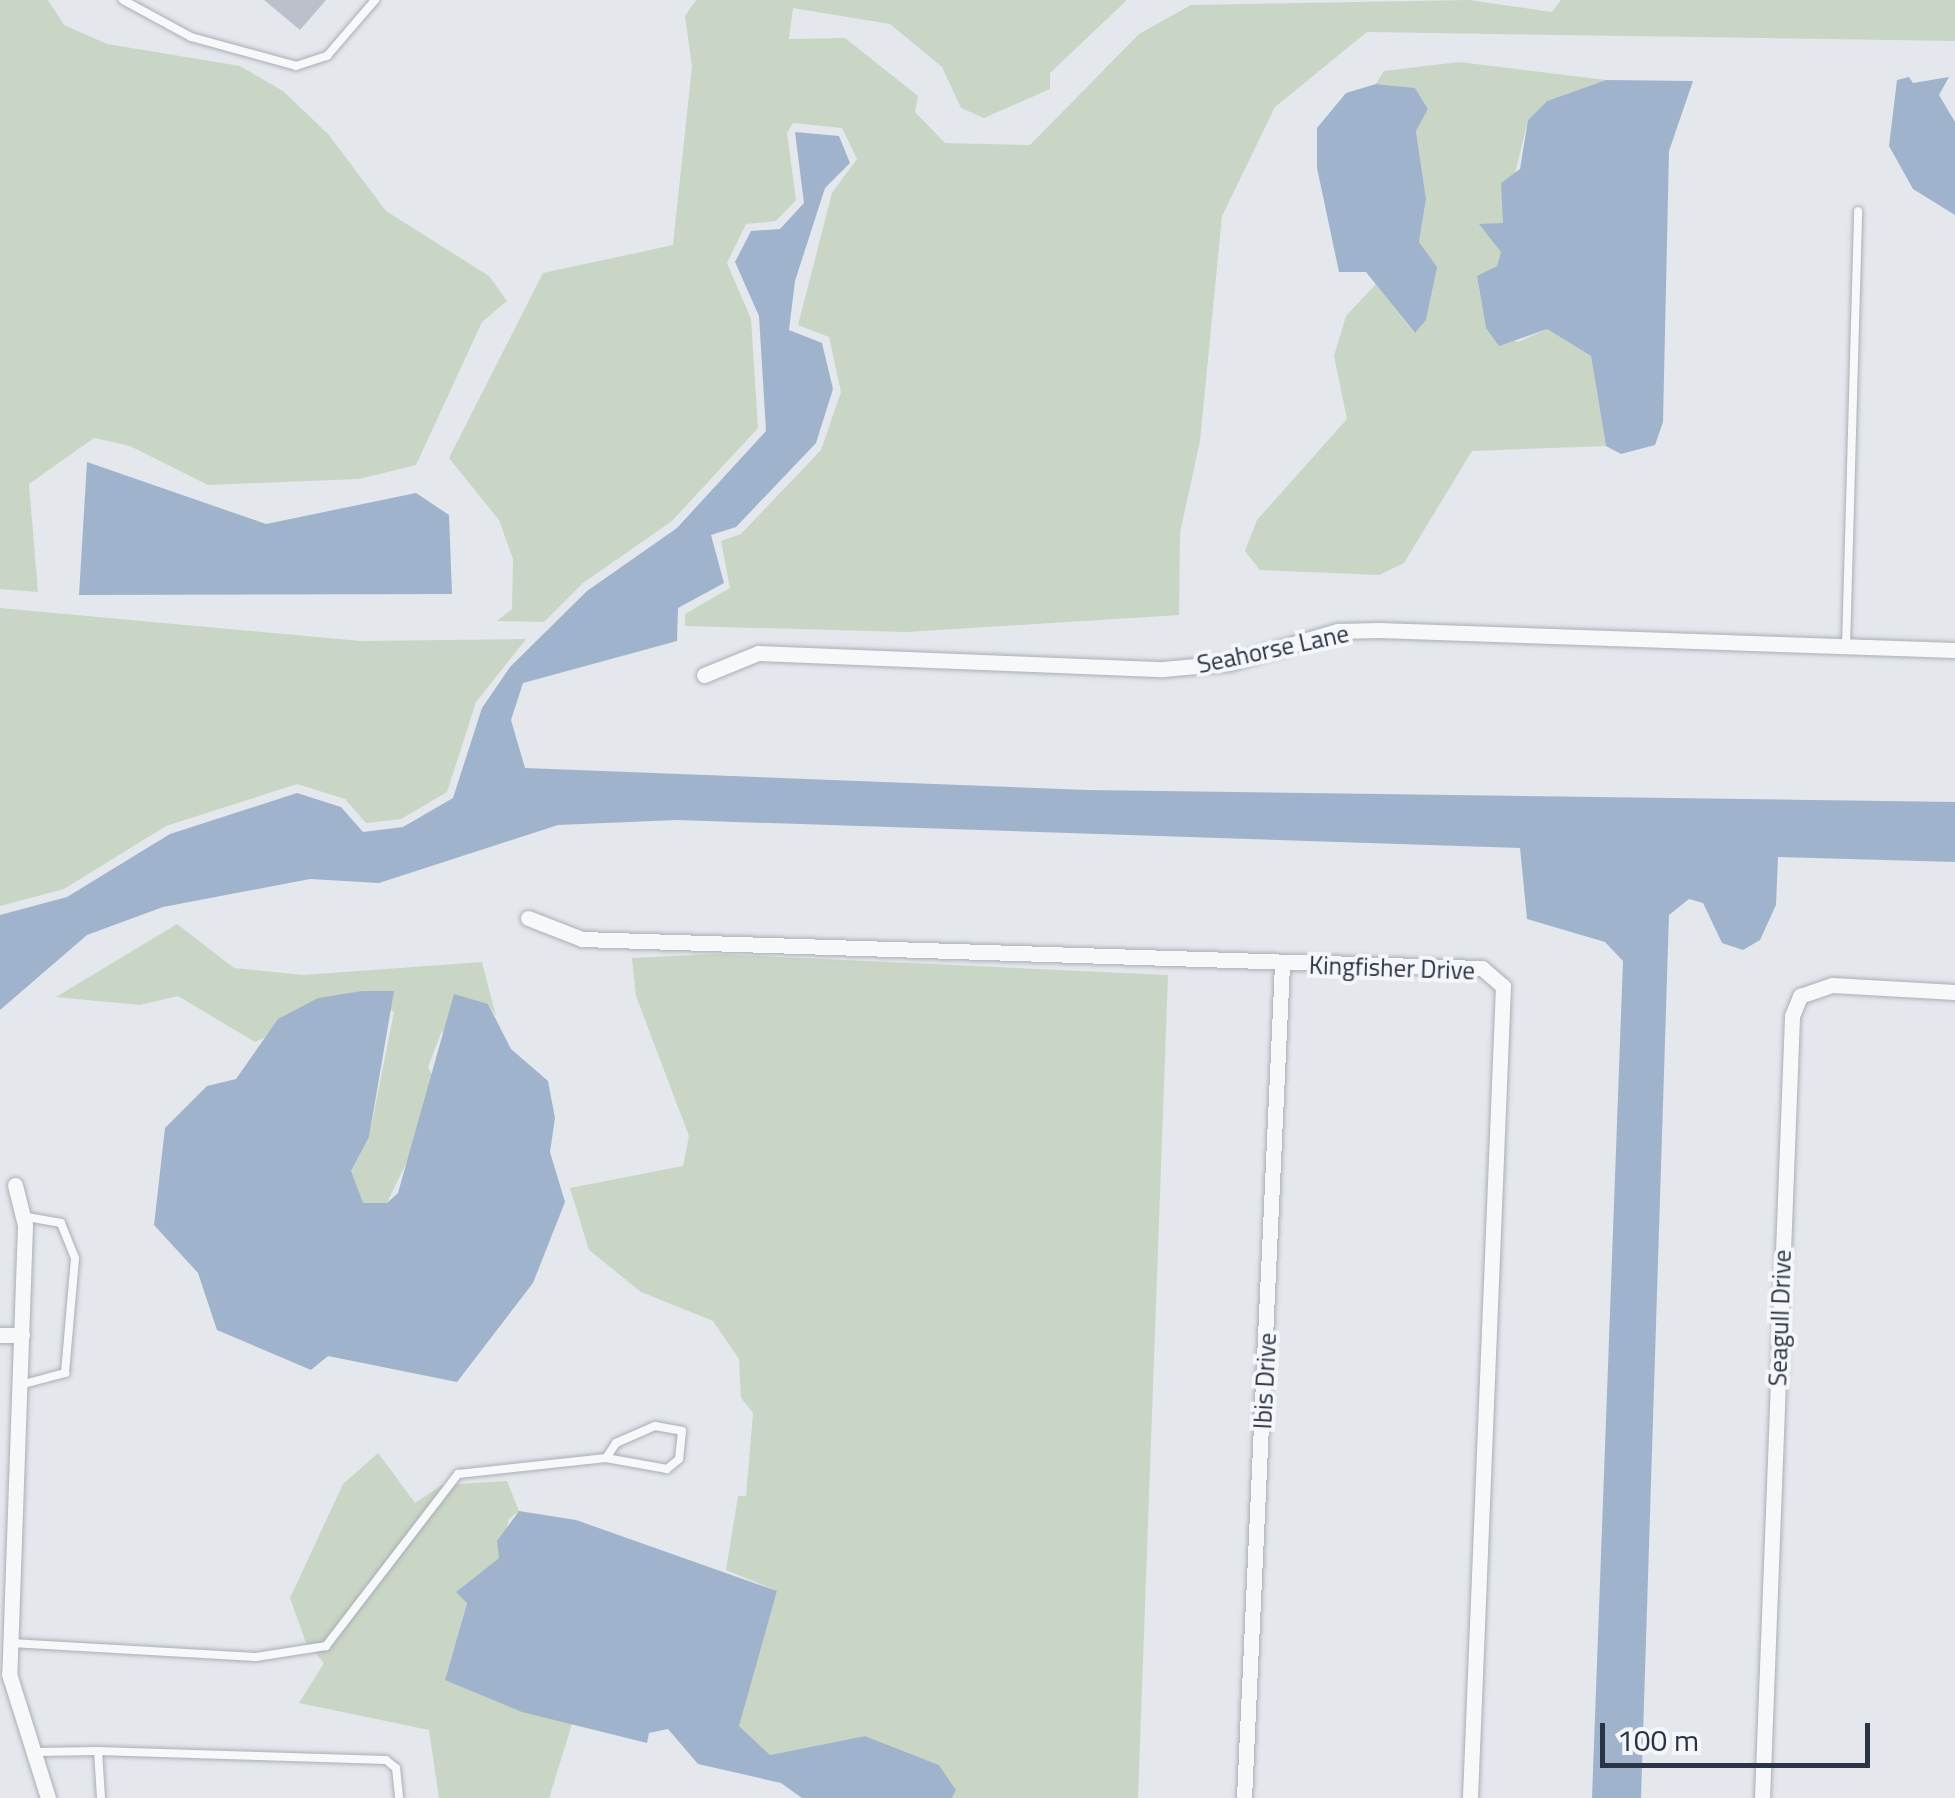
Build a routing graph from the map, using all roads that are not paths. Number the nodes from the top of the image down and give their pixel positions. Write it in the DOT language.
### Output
graph roads {
  1 [pos="124,0"];
  2 [pos="375,0"];
  3 [pos="1858,212"];
  4 [pos="1846,647"];
  5 [pos="1955,650"];
  6 [pos="704,674"];
  7 [pos="528,918"];
  8 [pos="1282,964"];
  9 [pos="1955,992"];
  10 [pos="14,1185"];
  11 [pos="22,1216"];
  12 [pos="0,1335"];
  13 [pos="22,1335"];
  14 [pos="20,1385"];
  15 [pos="606,1458"];
  16 [pos="6,1593"];
  17 [pos="10,1642"];
  18 [pos="98,1751"];
  19 [pos="36,1752"];
  20 [pos="48,1798"];
  21 [pos="101,1798"];
  22 [pos="398,1798"];
  23 [pos="1244,1798"];
  24 [pos="1470,1798"];
  25 [pos="1762,1798"];
  1 -- 2 [label="lane"];
  3 -- 4 [label="lane"];
  4 -- 5 [label="street, Seahorse Lane"];
  4 -- 6 [label="street, Seahorse Lane"];
  7 -- 8 [label="street, Kingfisher Drive"];
  8 -- 23 [label="street, Ibis Drive"];
  8 -- 24 [label="street, Kingfisher Drive"];
  9 -- 25 [label="street, Seagull Drive"];
  10 -- 11 [label="street"];
  11 -- 13 [label="street"];
  11 -- 14 [label="lane"];
  12 -- 13 [label="street"];
  13 -- 14 [label="street"];
  14 -- 16 [label="street"];
  15 -- 15 [label="lane"];
  15 -- 17 [label="lane"];
  16 -- 17 [label="street"];
  17 -- 19 [label="street"];
  18 -- 19 [label="lane"];
  18 -- 21 [label="lane"];
  18 -- 22 [label="lane"];
  19 -- 20 [label="street"];
}
